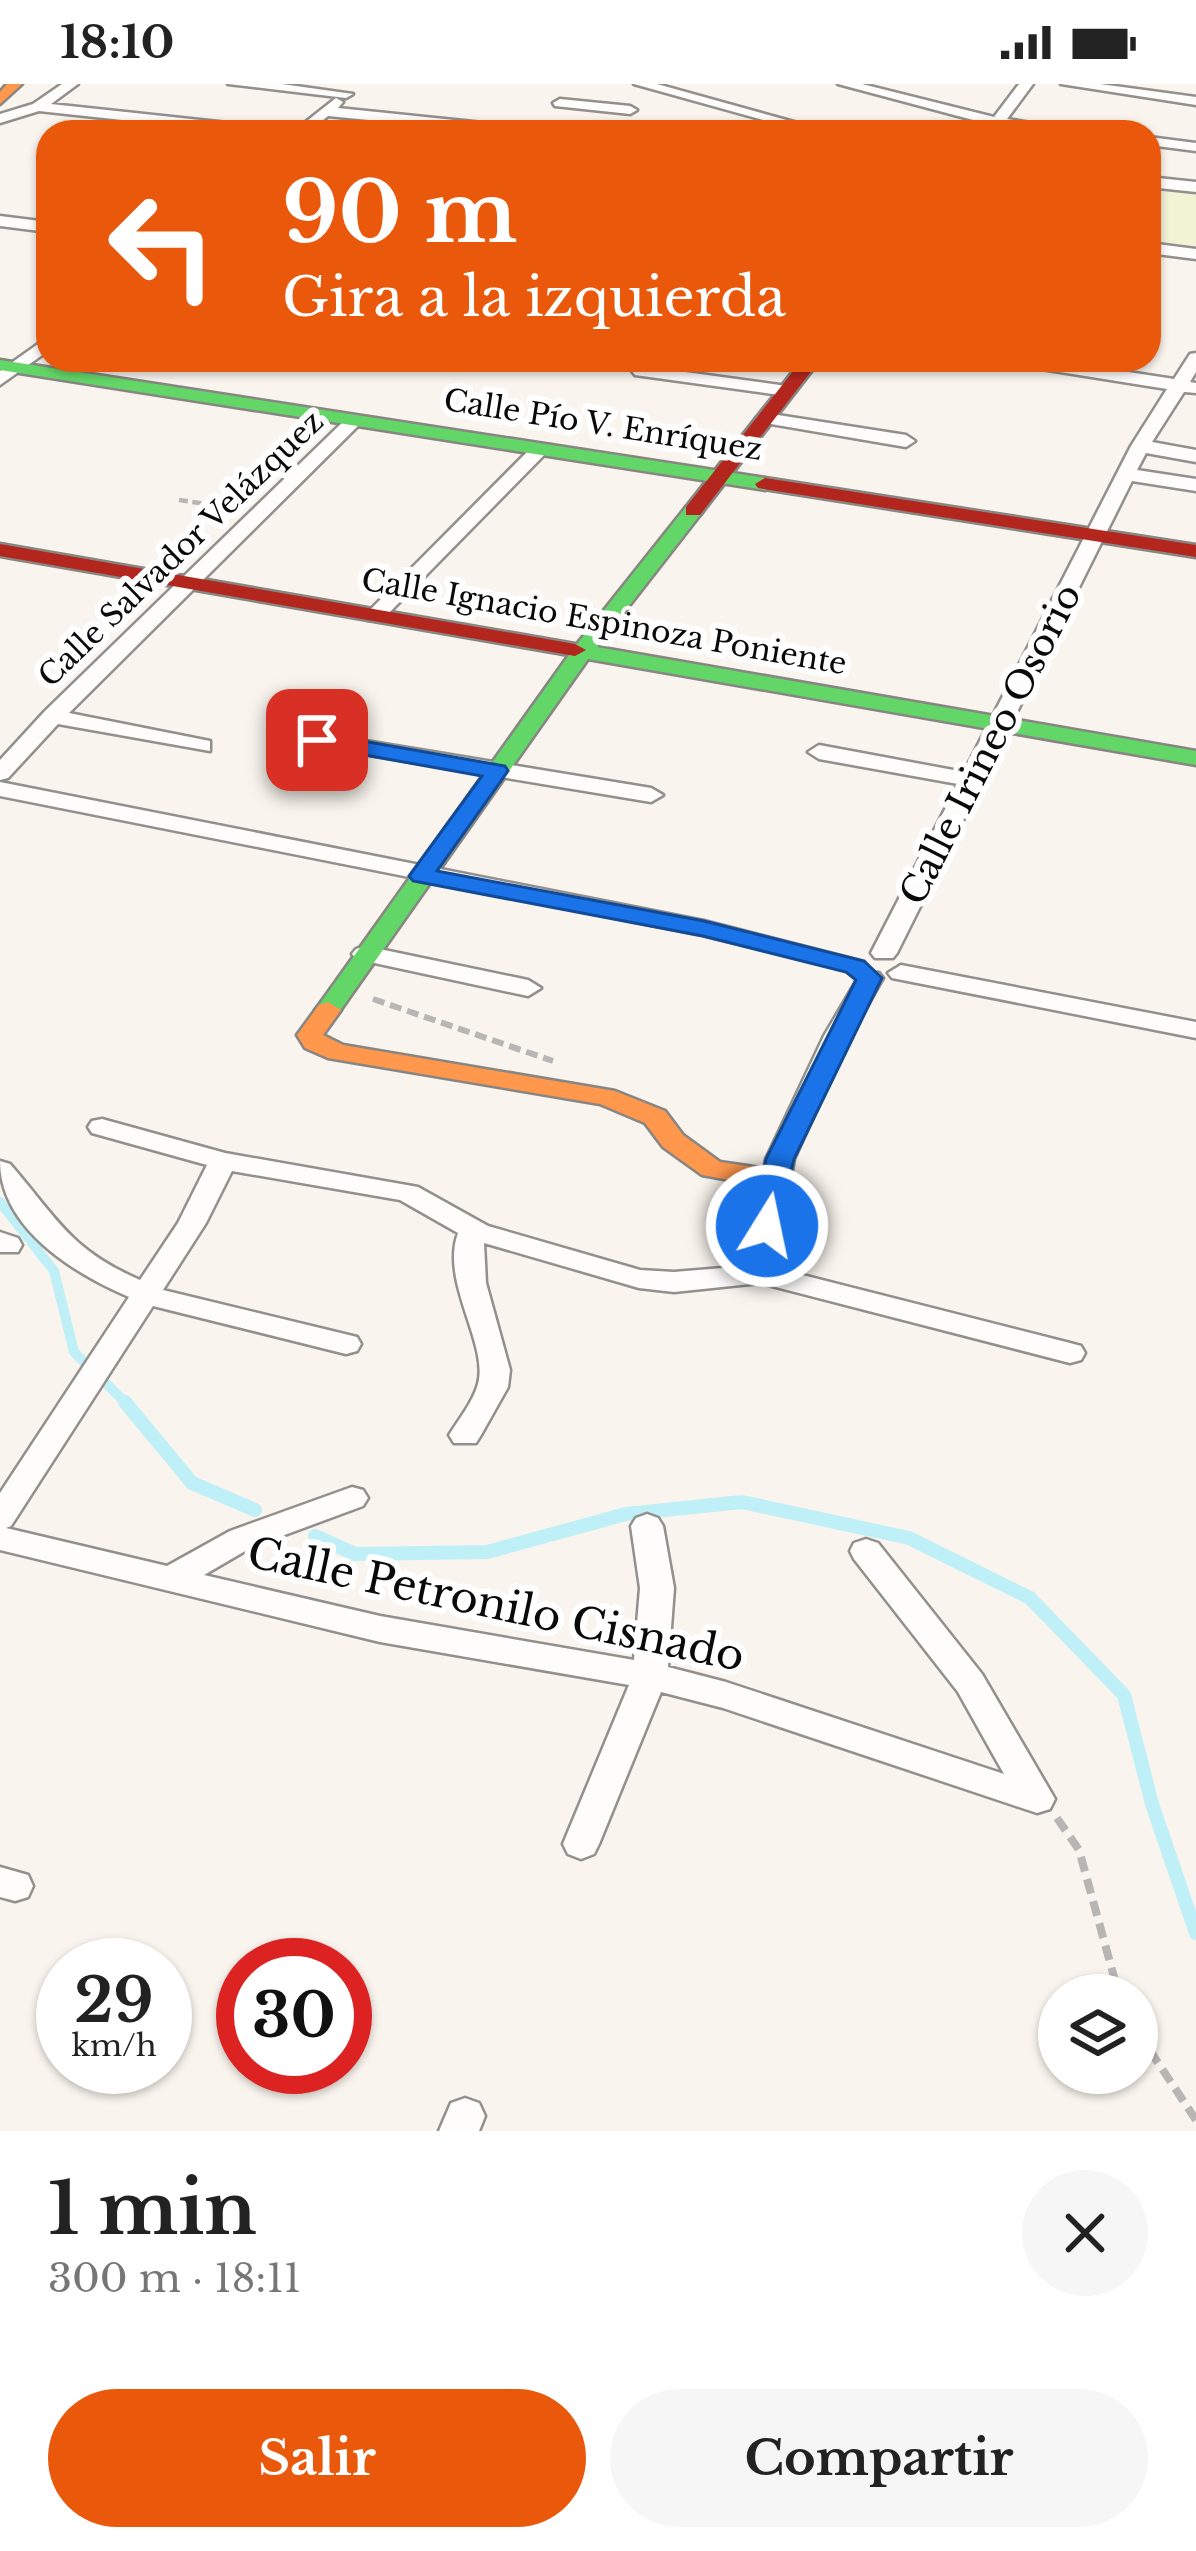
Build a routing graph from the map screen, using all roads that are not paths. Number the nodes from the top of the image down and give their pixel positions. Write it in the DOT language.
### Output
graph roads {
  1 [pos="15,84"];
  2 [pos="71,84"];
  3 [pos="235,84"];
  4 [pos="845,84"];
  5 [pos="1026,84"];
  6 [pos="1068,84"];
  7 [pos="648,85"];
  8 [pos="347,93"];
  9 [pos="0,100"];
  10 [pos="1196,100"];
  11 [pos="560,103"];
  12 [pos="41,108"];
  13 [pos="440,110"];
  14 [pos="630,110"];
  15 [pos="325,111"];
  16 [pos="0,119"];
  17 [pos="158,120"];
  18 [pos="314,120"];
  19 [pos="414,120"];
  20 [pos="622,120"];
  21 [pos="778,120"];
  22 [pos="969,120"];
  23 [pos="998,120"];
  24 [pos="0,129"];
  25 [pos="1161,143"];
  26 [pos="1196,147"];
  27 [pos="1161,183"];
  28 [pos="1196,187"];
  29 [pos="0,221"];
  30 [pos="36,226"];
  31 [pos="1161,250"];
  32 [pos="1196,254"];
  33 [pos="36,350"];
  34 [pos="1196,358"];
  35 [pos="5,371"];
  36 [pos="647,372"];
  37 [pos="802,372"];
  38 [pos="1093,372"];
  39 [pos="1189,387"];
  40 [pos="787,391"];
  41 [pos="765,418"];
  42 [pos="355,420"];
  43 [pos="906,441"];
  44 [pos="1140,446"];
  45 [pos="542,449"];
  46 [pos="1196,456"];
  47 [pos="1126,474"];
  48 [pos="720,477"];
  49 [pos="1196,484"];
  50 [pos="1095,535"];
  51 [pos="0,550"];
  52 [pos="1196,550"];
  53 [pos="187,583"];
  54 [pos="375,616"];
  55 [pos="582,652"];
  56 [pos="52,716"];
  57 [pos="998,724"];
  58 [pos="317,740"];
  59 [pos="202,746"];
  60 [pos="819,752"];
  61 [pos="1196,758"];
  62 [pos="497,771"];
  63 [pos="0,773"];
  64 [pos="972,780"];
  65 [pos="0,789"];
  66 [pos="651,795"];
  67 [pos="422,876"];
  68 [pos="365,954"];
  69 [pos="877,968"];
  70 [pos="528,988"];
  71 [pos="1196,1030"];
  72 [pos="102,1127"];
  73 [pos="224,1161"];
  74 [pos="0,1170"];
  75 [pos="774,1179"];
  76 [pos="478,1232"];
  77 [pos="760,1274"];
  78 [pos="143,1294"];
  79 [pos="346,1344"];
  80 [pos="1070,1353"];
  81 [pos="465,1436"];
  82 [pos="352,1498"];
  83 [pos="0,1518"];
  84 [pos="647,1526"];
  85 [pos="0,1538"];
  86 [pos="866,1551"];
  87 [pos="170,1579"];
  88 [pos="650,1676"];
  89 [pos="581,1844"];
  1 -- 9 [label="street"];
  2 -- 12 [label="street"];
  3 -- 8 [label="street"];
  4 -- 22 [label="street"];
  5 -- 23 [label="street"];
  6 -- 10 [label="street"];
  7 -- 14 [label="street"];
  7 -- 21 [label="street"];
  8 -- 13 [label="street"];
  8 -- 15 [label="street"];
  11 -- 14 [label="street"];
  12 -- 16 [label="street"];
  12 -- 17 [label="street"];
  12 -- 24 [label="street"];
  14 -- 20 [label="street"];
  15 -- 18 [label="street"];
  15 -- 19 [label="street"];
  25 -- 26 [label="street"];
  27 -- 28 [label="street"];
  29 -- 30 [label="street"];
  31 -- 32 [label="street"];
  33 -- 35 [label="street"];
  34 -- 39 [label="street, Calle Irineo Osorio"];
  35 -- 42 [label="street, Calle Pío V. Enríquez"];
  36 -- 40 [label="street"];
  37 -- 40 [label="street"];
  38 -- 39 [label="street"];
  39 -- 44 [label="street, Calle Irineo Osorio"];
  40 -- 41 [label="street"];
  41 -- 43 [label="street"];
  41 -- 48 [label="street"];
  42 -- 45 [label="street, Calle Pío V. Enríquez"];
  42 -- 53 [label="street, Calle Salvador Velázquez"];
  44 -- 46 [label="street"];
  44 -- 47 [label="street, Calle Irineo Osorio"];
  45 -- 48 [label="street, Calle Pío V. Enríquez"];
  45 -- 54 [label="street"];
  47 -- 49 [label="street"];
  47 -- 50 [label="street, Calle Irineo Osorio"];
  48 -- 50 [label="street, Calle Pío V. Enríquez"];
  48 -- 55 [label="street"];
  50 -- 52 [label="street, Calle Pío V. Enríquez"];
  50 -- 57 [label="street, Calle Irineo Osorio"];
  51 -- 53 [label="street, Calle Ignacio Espinoza Poniente"];
  53 -- 54 [label="street, Calle Ignacio Espinoza Poniente"];
  53 -- 56 [label="street, Calle Salvador Velázquez"];
  54 -- 55 [label="street, Calle Ignacio Espinoza Poniente"];
  55 -- 57 [label="street, Calle Ignacio Espinoza Poniente"];
  55 -- 62 [label="street"];
  56 -- 59 [label="street"];
  56 -- 63 [label="street, Calle Salvador Velázquez"];
  57 -- 61 [label="street, Calle Ignacio Espinoza Poniente"];
  57 -- 64 [label="street, Calle Irineo Osorio"];
  58 -- 62 [label="street"];
  60 -- 64 [label="street"];
  62 -- 66 [label="street"];
  62 -- 67 [label="street"];
  64 -- 69 [label="street, Calle Irineo Osorio"];
  65 -- 67 [label="street"];
  67 -- 68 [label="street"];
  67 -- 69 [label="street"];
  68 -- 70 [label="street"];
  68 -- 75 [label="street"];
  69 -- 71 [label="street"];
  69 -- 75 [label="street, Calle Irineo Osorio"];
  72 -- 73 [label="street"];
  73 -- 76 [label="street"];
  73 -- 78 [label="street"];
  74 -- 78 [label="street"];
  75 -- 77 [label="street, Calle Irineo Osorio"];
  76 -- 77 [label="street"];
  76 -- 81 [label="street"];
  77 -- 80 [label="street"];
  78 -- 79 [label="street"];
  78 -- 83 [label="street"];
  82 -- 87 [label="street"];
  84 -- 88 [label="street"];
  85 -- 87 [label="street, Calle Petronilo Cisnado"];
  86 -- 88 [label="street, Calle Petronilo Cisnado"];
  87 -- 88 [label="street, Calle Petronilo Cisnado"];
  88 -- 89 [label="street"];
}
